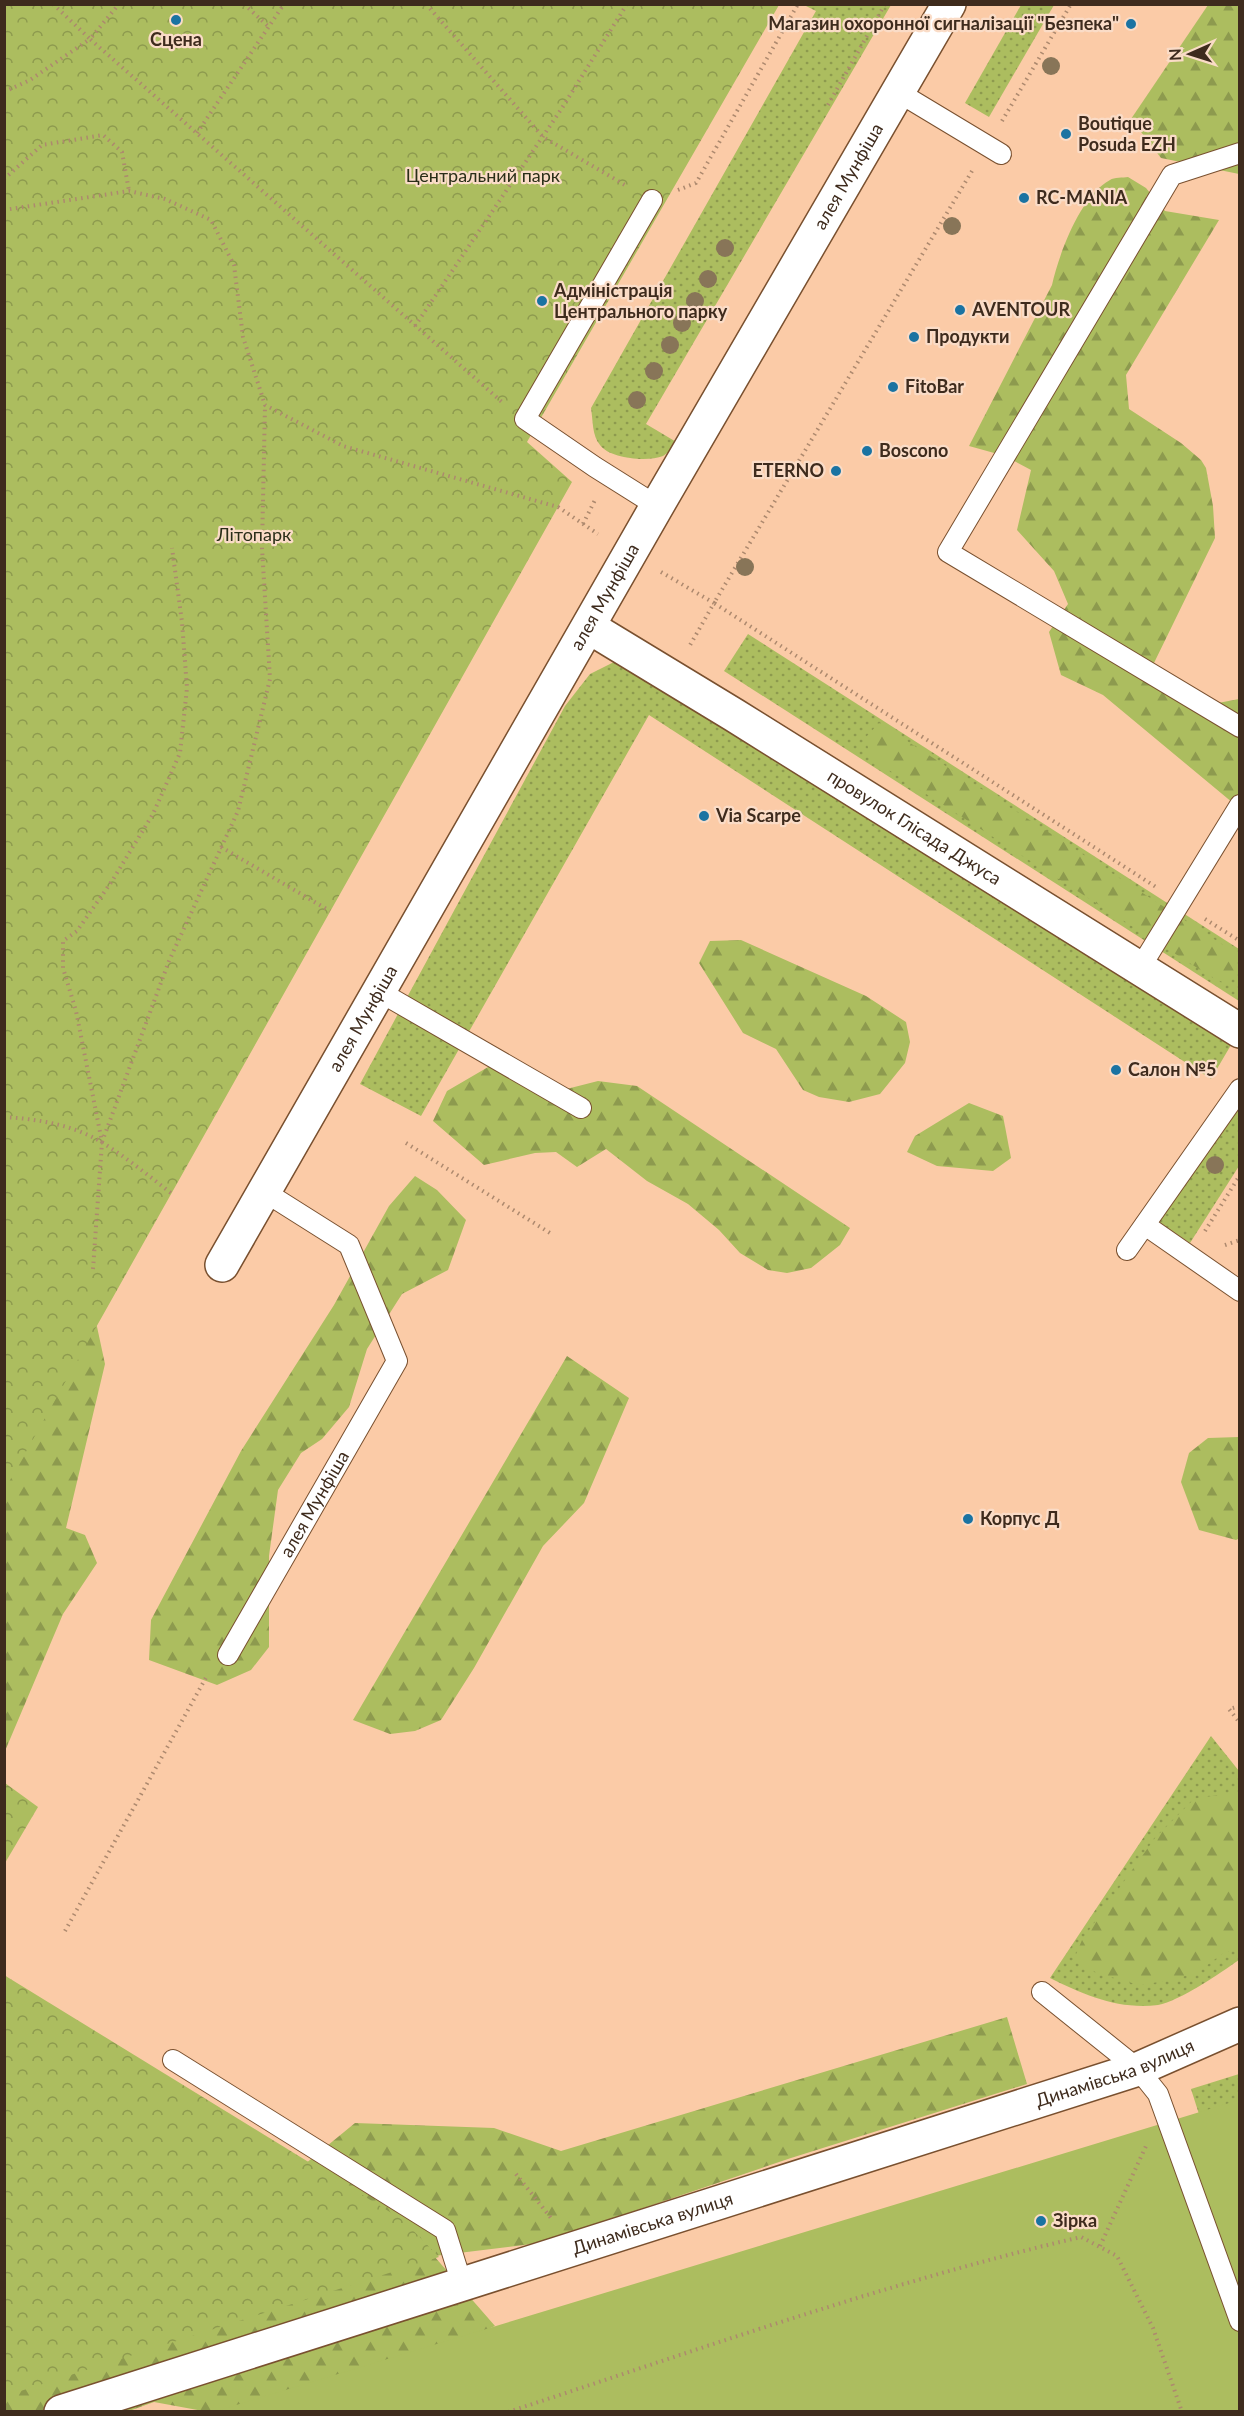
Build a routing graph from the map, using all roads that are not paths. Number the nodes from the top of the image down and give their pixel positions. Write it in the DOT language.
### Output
graph roads {
  1 [pos="949,4"];
  2 [pos="898,92"];
  3 [pos="994,150"];
  4 [pos="1239,153"];
  5 [pos="652,200"];
  6 [pos="657,506"];
  7 [pos="589,627"];
  8 [pos="1239,728"];
  9 [pos="1239,805"];
  10 [pos="1140,968"];
  11 [pos="380,992"];
  12 [pos="1239,1031"];
  13 [pos="1239,1089"];
  14 [pos="581,1108"];
  15 [pos="265,1192"];
  16 [pos="1145,1225"];
  17 [pos="1127,1250"];
  18 [pos="222,1265"];
  19 [pos="1239,1291"];
  20 [pos="228,1655"];
  21 [pos="1042,1992"];
  22 [pos="1239,2024"];
  23 [pos="173,2060"];
  24 [pos="1138,2069"];
  25 [pos="462,2284"];
  26 [pos="1239,2321"];
  27 [pos="61,2412"];
  1 -- 2 [label="street, алея Мунфіша"];
  2 -- 3 [label="lane"];
  2 -- 6 [label="street, алея Мунфіша"];
  4 -- 8 [label="lane"];
  5 -- 6 [label="lane"];
  6 -- 7 [label="street, алея Мунфіша"];
  7 -- 10 [label="street, провулок Глісада Джуса"];
  7 -- 11 [label="street, алея Мунфіша"];
  9 -- 10 [label="lane"];
  10 -- 12 [label="street, провулок Глісада Джуса"];
  11 -- 14 [label="lane"];
  11 -- 15 [label="street, алея Мунфіша"];
  13 -- 16 [label="lane"];
  15 -- 18 [label="street, алея Мунфіша"];
  15 -- 20 [label="lane, алея Мунфіша"];
  16 -- 17 [label="lane"];
  16 -- 19 [label="lane"];
  21 -- 24 [label="lane"];
  22 -- 24 [label="street, Динамівська вулиця"];
  23 -- 25 [label="lane"];
  24 -- 25 [label="street, Динамівська вулиця"];
  24 -- 26 [label="lane"];
  25 -- 27 [label="street, Динамівська вулиця"];
}
